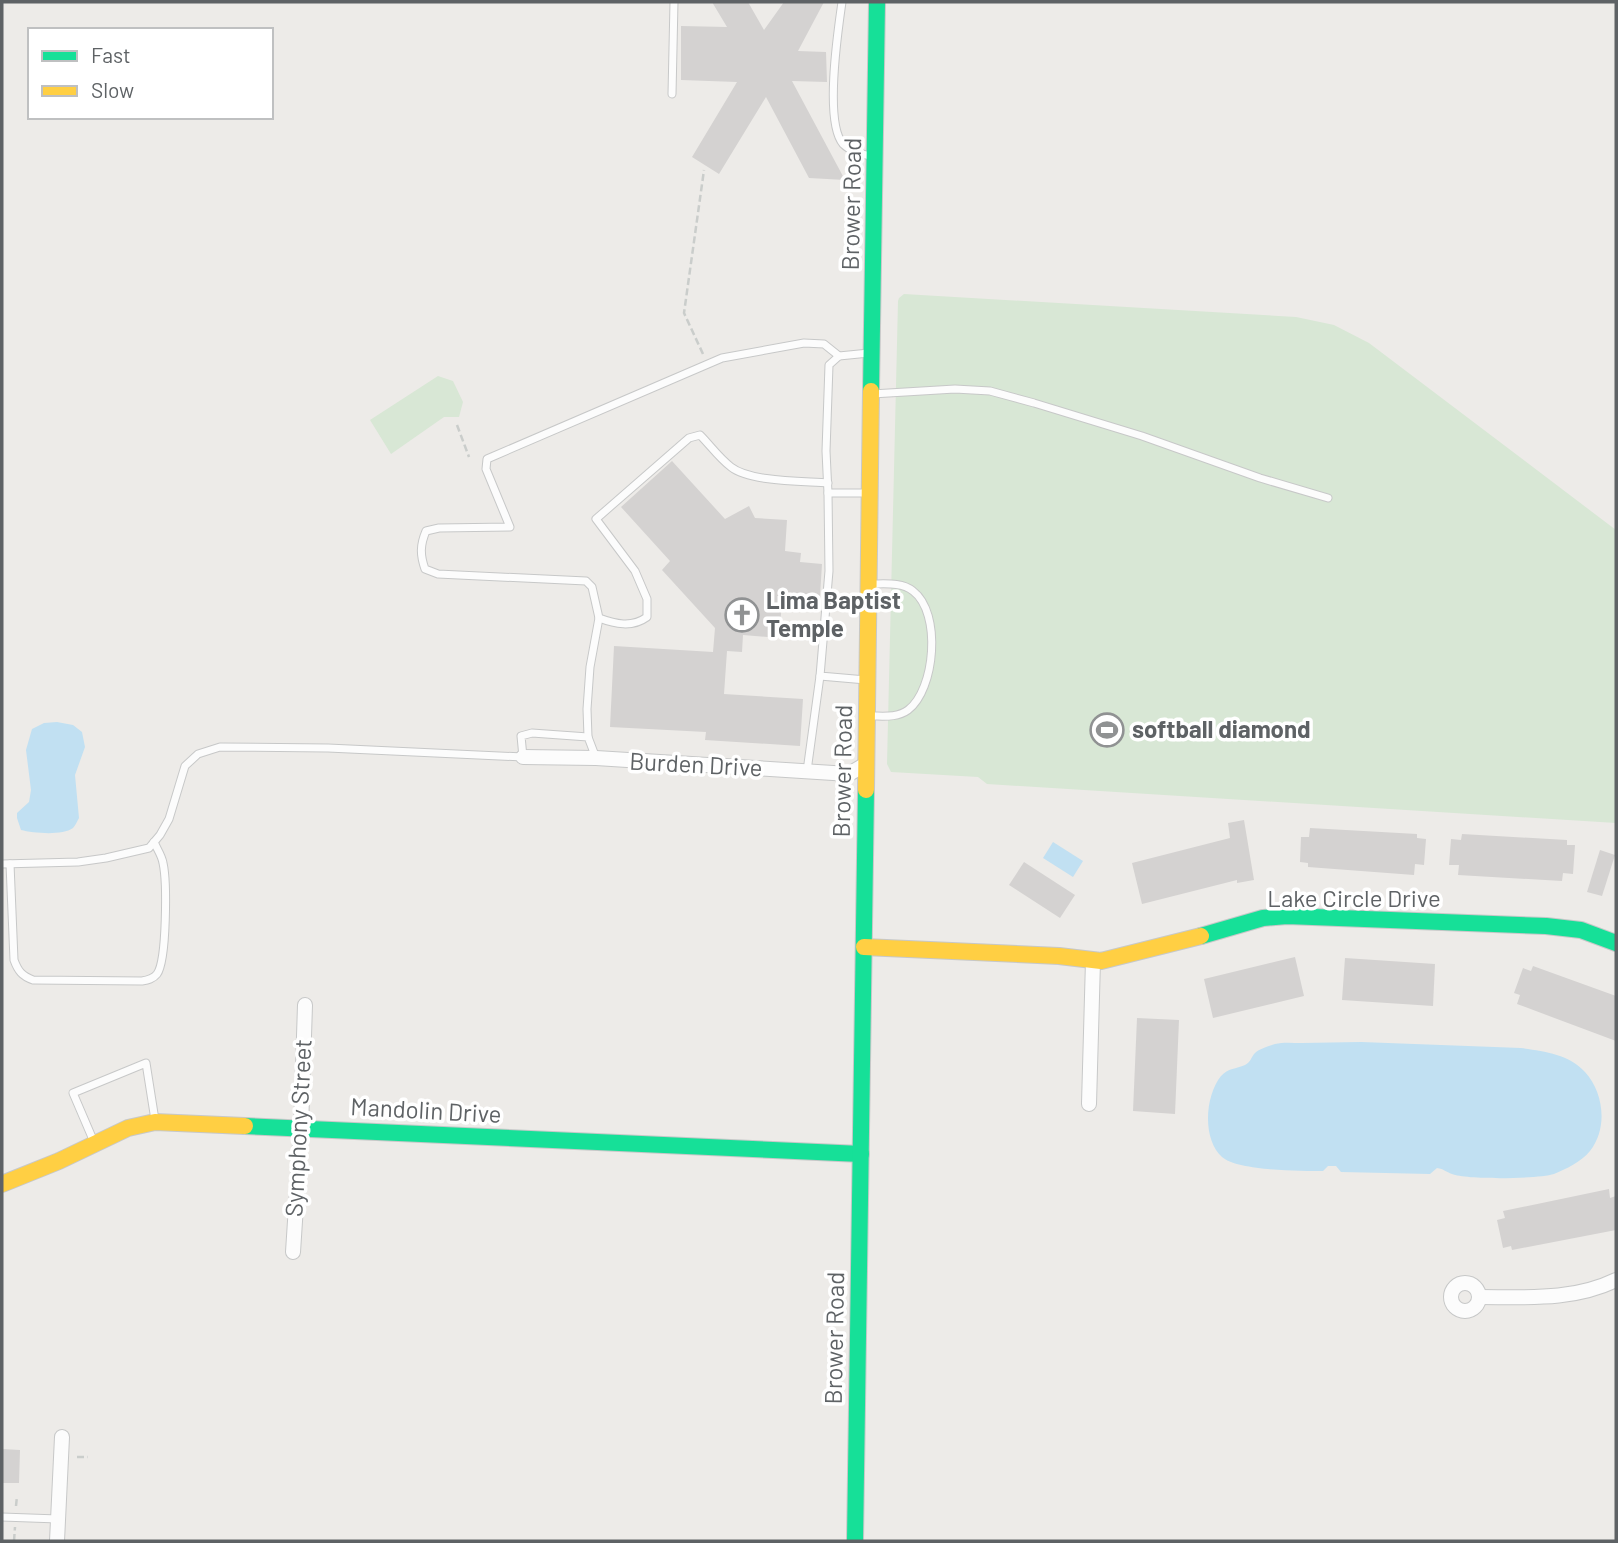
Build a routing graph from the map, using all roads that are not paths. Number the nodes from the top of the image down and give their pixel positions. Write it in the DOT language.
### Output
graph roads {
  1 [pos="674,2"];
  2 [pos="842,2"];
  3 [pos="877,2"];
  4 [pos="673,94"];
  5 [pos="875,157"];
  6 [pos="872,353"];
  7 [pos="839,356"];
  8 [pos="872,394"];
  9 [pos="828,483"];
  10 [pos="828,493"];
  11 [pos="870,494"];
  12 [pos="1328,498"];
  13 [pos="869,584"];
  14 [pos="599,618"];
  15 [pos="820,676"];
  16 [pos="867,680"];
  17 [pos="867,716"];
  18 [pos="589,737"];
  19 [pos="523,757"];
  20 [pos="596,758"];
  21 [pos="866,764"];
  22 [pos="807,771"];
  23 [pos="154,842"];
  24 [pos="6,864"];
  25 [pos="1616,943"];
  26 [pos="864,947"];
  27 [pos="1093,961"];
  28 [pos="305,1004"];
  29 [pos="1088,1104"];
  30 [pos="155,1122"];
  31 [pos="301,1128"];
  32 [pos="94,1143"];
  33 [pos="861,1154"];
  34 [pos="2,1184"];
  35 [pos="293,1252"];
  36 [pos="1616,1280"];
  37 [pos="1479,1297"];
  38 [pos="62,1437"];
  39 [pos="2,1517"];
  40 [pos="58,1519"];
  41 [pos="57,1541"];
  42 [pos="855,1541"];
  1 -- 4 [label="lane"];
  2 -- 5 [label="lane"];
  3 -- 5 [label="street, Brower Road"];
  5 -- 6 [label="street, Brower Road"];
  6 -- 7 [label="lane"];
  6 -- 8 [label="street, Brower Road"];
  7 -- 9 [label="lane"];
  7 -- 14 [label="lane"];
  8 -- 11 [label="street, Brower Road"];
  8 -- 12 [label="lane"];
  9 -- 10 [label="lane"];
  9 -- 14 [label="lane"];
  10 -- 11 [label="lane"];
  10 -- 15 [label="lane"];
  11 -- 13 [label="street, Brower Road"];
  13 -- 16 [label="street, Brower Road"];
  13 -- 17 [label="lane"];
  14 -- 18 [label="lane"];
  15 -- 16 [label="lane"];
  15 -- 22 [label="lane"];
  16 -- 17 [label="street, Brower Road"];
  17 -- 21 [label="street, Brower Road"];
  18 -- 19 [label="lane"];
  18 -- 20 [label="lane"];
  19 -- 20 [label="street, Burden Drive"];
  19 -- 23 [label="lane"];
  20 -- 22 [label="street, Burden Drive"];
  21 -- 22 [label="street, Burden Drive"];
  21 -- 26 [label="street, Brower Road"];
  23 -- 24 [label="lane"];
  23 -- 24 [label="lane"];
  25 -- 27 [label="street, Lake Circle Drive"];
  26 -- 27 [label="street, Lake Circle Drive"];
  26 -- 33 [label="street, Brower Road"];
  27 -- 29 [label="street"];
  28 -- 31 [label="street, Symphony Street"];
  30 -- 31 [label="street, Mandolin Drive"];
  30 -- 32 [label="street, Mandolin Drive"];
  30 -- 32 [label="lane"];
  31 -- 33 [label="street, Mandolin Drive"];
  31 -- 35 [label="street, Symphony Street"];
  32 -- 34 [label="street, Mandolin Drive"];
  33 -- 42 [label="street, Brower Road"];
  36 -- 37 [label="street"];
  38 -- 40 [label="street"];
  39 -- 40 [label="lane"];
  40 -- 41 [label="street"];
}
